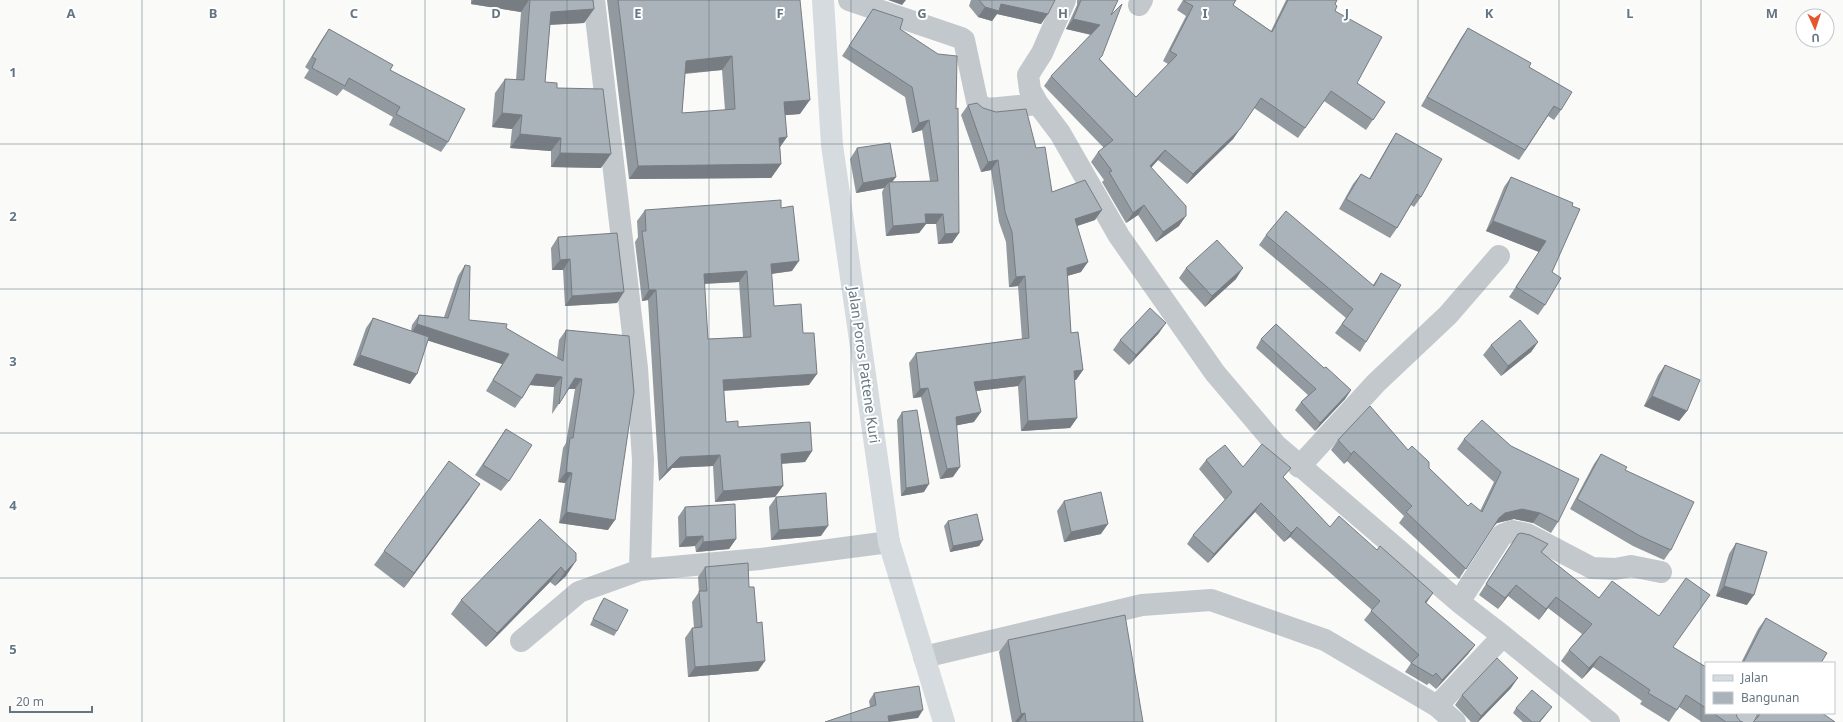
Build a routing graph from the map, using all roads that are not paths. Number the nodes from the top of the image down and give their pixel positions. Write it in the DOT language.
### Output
graph roads {
  1 [pos="594,0"];
  2 [pos="823,0"];
  3 [pos="850,0"];
  4 [pos="1065,0"];
  5 [pos="1038,104"];
  6 [pos="1499,256"];
  7 [pos="1299,467"];
  8 [pos="889,542"];
  9 [pos="640,570"];
  10 [pos="1661,572"];
  11 [pos="1459,602"];
  12 [pos="1503,636"];
  13 [pos="521,642"];
  14 [pos="924,657"];
  15 [pos="1437,706"];
  16 [pos="944,722"];
  17 [pos="1455,722"];
  18 [pos="1610,722"];
  1 -- 9 [label="street"];
  2 -- 8 [label="street, Jalan Poros Pattene Kuri"];
  3 -- 5 [label="street"];
  4 -- 5 [label="street"];
  5 -- 7 [label="street"];
  6 -- 7 [label="street"];
  7 -- 11 [label="street"];
  8 -- 9 [label="street"];
  8 -- 14 [label="street, Jalan Poros Pattene Kuri"];
  9 -- 13 [label="street"];
  10 -- 11 [label="street"];
  11 -- 12 [label="street"];
  12 -- 15 [label="street"];
  12 -- 18 [label="street"];
  14 -- 15 [label="street"];
  14 -- 16 [label="street, Jalan Poros Pattene Kuri"];
  15 -- 17 [label="street"];
}
